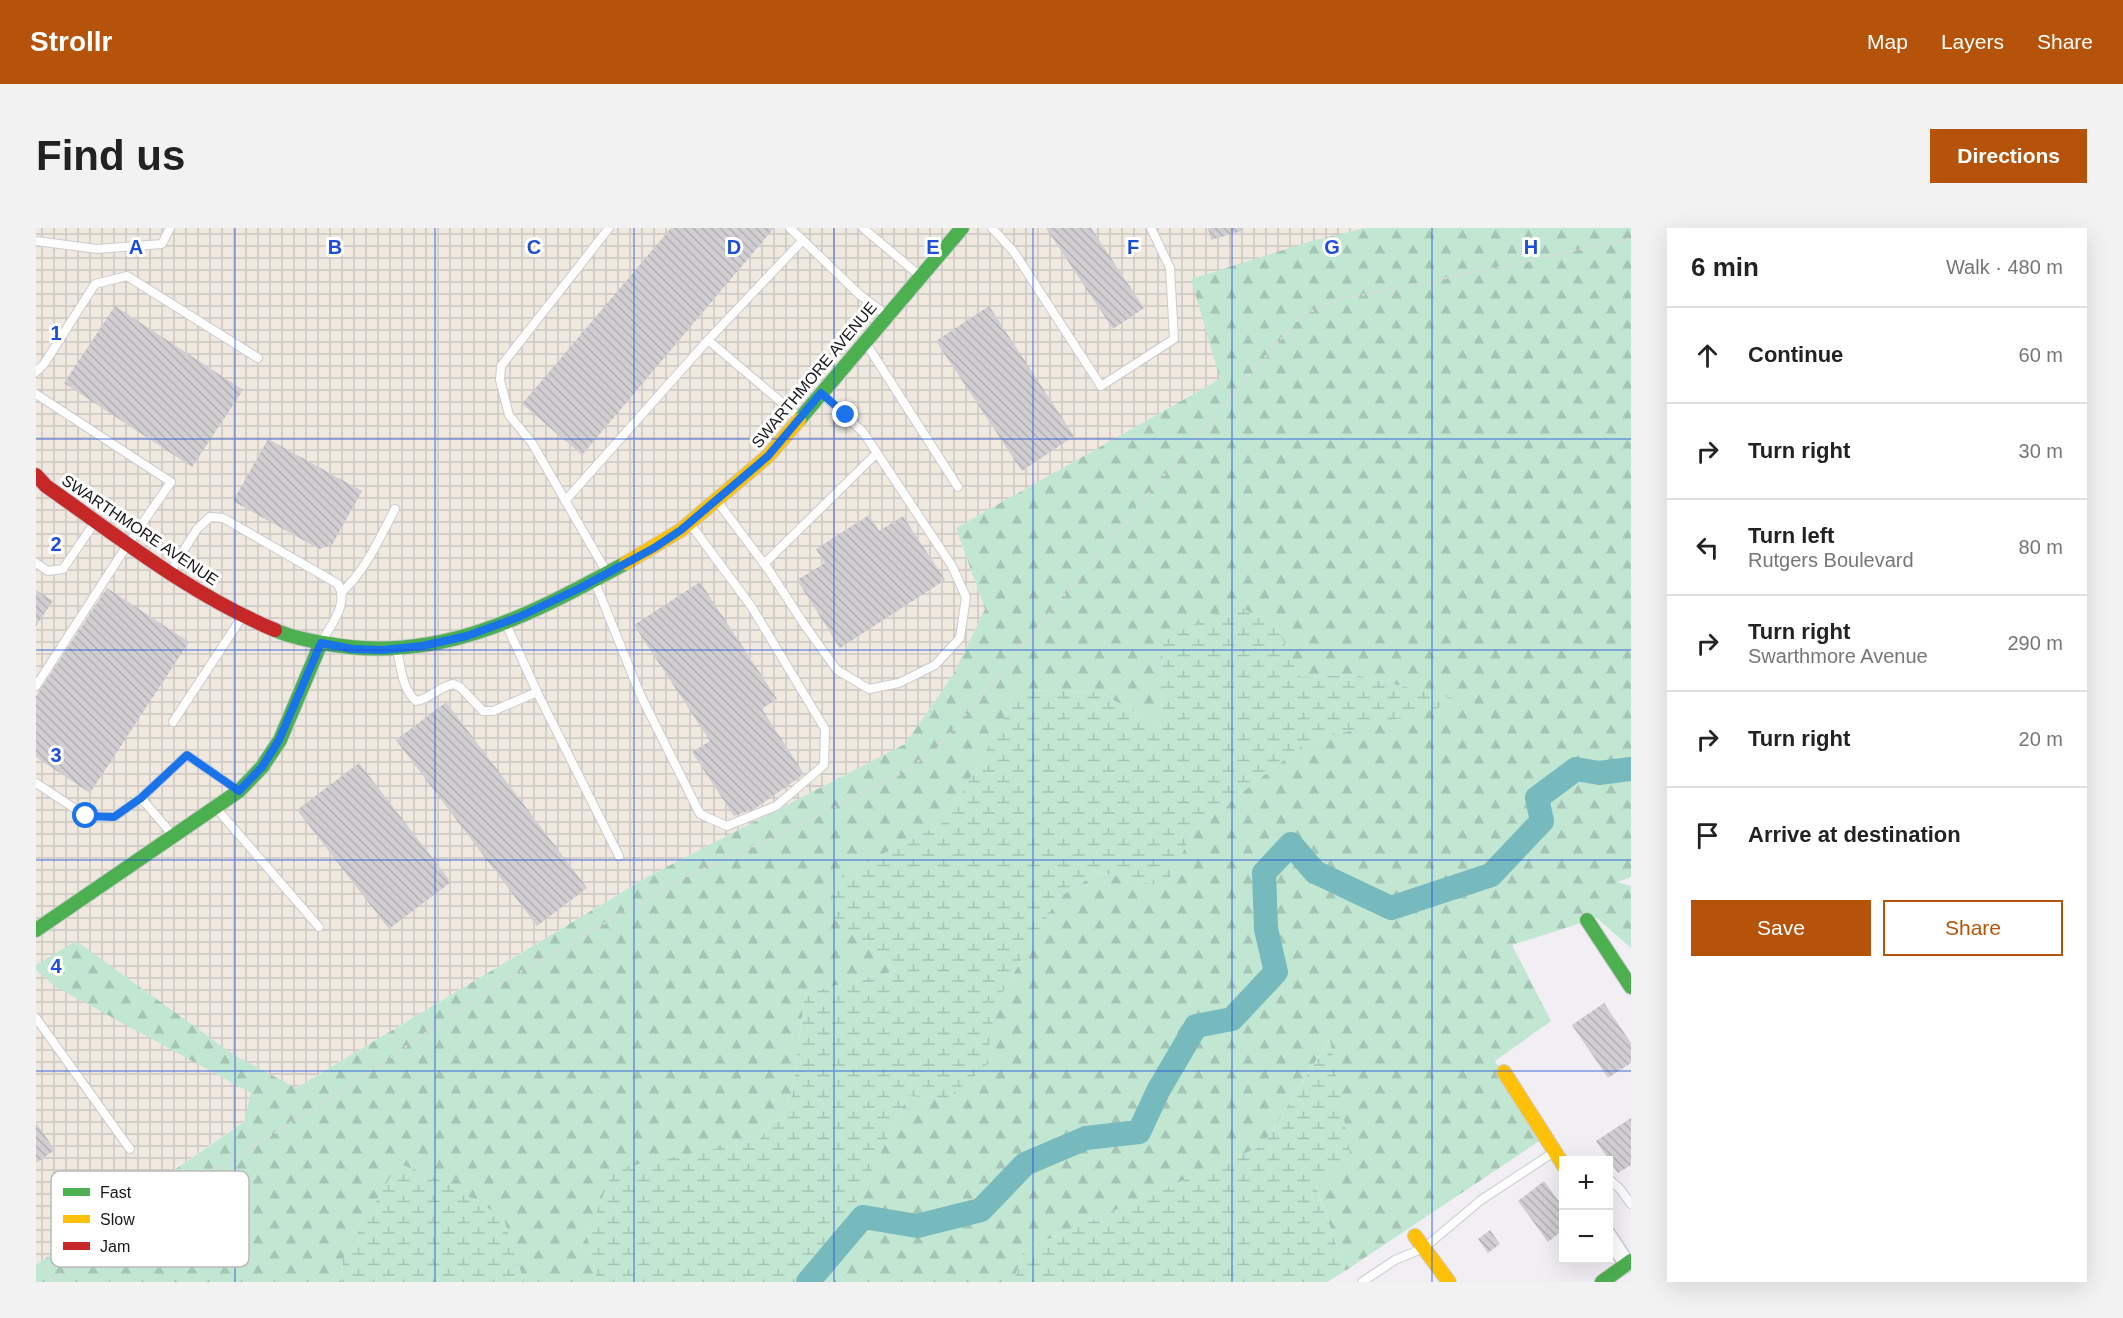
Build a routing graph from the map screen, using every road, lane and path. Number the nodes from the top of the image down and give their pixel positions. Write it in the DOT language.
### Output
graph roads {
  1 [pos="170,228"];
  2 [pos="609,228"];
  3 [pos="790,228"];
  4 [pos="863,228"];
  5 [pos="962,228"];
  6 [pos="992,228"];
  7 [pos="1151,228"];
  8 [pos="1631,238"];
  9 [pos="803,240"];
  10 [pos="36,241"];
  11 [pos="920,276"];
  12 [pos="886,315"];
  13 [pos="708,340"];
  14 [pos="865,341"];
  15 [pos="258,358"];
  16 [pos="36,372"];
  17 [pos="821,393"];
  18 [pos="36,394"];
  19 [pos="800,418"];
  20 [pos="877,453"];
  21 [pos="36,475"];
  22 [pos="958,488"];
  23 [pos="716,500"];
  24 [pos="565,501"];
  25 [pos="395,509"];
  26 [pos="95,521"];
  27 [pos="690,523"];
  28 [pos="128,544"];
  29 [pos="36,563"];
  30 [pos="764,564"];
  31 [pos="170,573"];
  32 [pos="607,573"];
  33 [pos="594,581"];
  34 [pos="342,592"];
  35 [pos="243,616"];
  36 [pos="505,622"];
  37 [pos="321,643"];
  38 [pos="396,648"];
  39 [pos="36,687"];
  40 [pos="537,692"];
  41 [pos="173,722"];
  42 [pos="36,783"];
  43 [pos="239,791"];
  44 [pos="141,798"];
  45 [pos="216,807"];
  46 [pos="174,836"];
  47 [pos="620,856"];
  48 [pos="1587,920"];
  49 [pos="319,927"];
  50 [pos="36,930"];
  51 [pos="1631,987"];
  52 [pos="36,1018"];
  53 [pos="1504,1072"];
  54 [pos="130,1149"];
  55 [pos="1555,1152"];
  56 [pos="1559,1159"];
  57 [pos="215,1171"];
  58 [pos="1613,1183"];
  59 [pos="1631,1204"];
  60 [pos="1415,1236"];
  61 [pos="1613,1242"];
  62 [pos="1424,1248"];
  63 [pos="1629,1263"];
  64 [pos="71,1267"];
  65 [pos="49,1282"];
  66 [pos="1362,1282"];
  67 [pos="1449,1282"];
  68 [pos="1602,1282"];
  1 -- 10 [label="lane"];
  2 -- 24 [label="lane"];
  3 -- 9 [label="lane"];
  4 -- 11 [label="lane"];
  5 -- 11 [label="street, SWARTHMORE AVENUE"];
  6 -- 7 [label="lane"];
  8 -- 57 [label="path"];
  9 -- 12 [label="lane"];
  9 -- 13 [label="lane"];
  11 -- 12 [label="street, SWARTHMORE AVENUE"];
  12 -- 14 [label="street, SWARTHMORE AVENUE"];
  13 -- 19 [label="lane"];
  13 -- 24 [label="lane"];
  14 -- 17 [label="street, SWARTHMORE AVENUE"];
  14 -- 22 [label="lane"];
  15 -- 16 [label="lane"];
  17 -- 19 [label="street, SWARTHMORE AVENUE"];
  17 -- 20 [label="lane"];
  18 -- 28 [label="lane"];
  19 -- 23 [label="street, SWARTHMORE AVENUE"];
  20 -- 30 [label="lane"];
  20 -- 30 [label="lane"];
  21 -- 26 [label="street, SWARTHMORE AVENUE"];
  23 -- 27 [label="street, SWARTHMORE AVENUE"];
  23 -- 30 [label="lane"];
  24 -- 32 [label="lane"];
  25 -- 34 [label="lane"];
  26 -- 28 [label="street, SWARTHMORE AVENUE"];
  26 -- 29 [label="lane"];
  27 -- 32 [label="street, SWARTHMORE AVENUE"];
  27 -- 33 [label="lane"];
  28 -- 31 [label="street, SWARTHMORE AVENUE"];
  28 -- 39 [label="lane"];
  31 -- 34 [label="lane"];
  31 -- 35 [label="street, SWARTHMORE AVENUE"];
  32 -- 33 [label="street, SWARTHMORE AVENUE"];
  33 -- 36 [label="street, SWARTHMORE AVENUE"];
  34 -- 37 [label="lane"];
  35 -- 37 [label="street, SWARTHMORE AVENUE"];
  35 -- 41 [label="lane"];
  36 -- 38 [label="street, SWARTHMORE AVENUE"];
  36 -- 40 [label="lane"];
  37 -- 38 [label="street, SWARTHMORE AVENUE"];
  37 -- 43 [label="street"];
  38 -- 40 [label="lane"];
  40 -- 47 [label="lane"];
  42 -- 44 [label="lane"];
  43 -- 44 [label="lane"];
  43 -- 45 [label="street"];
  44 -- 46 [label="lane"];
  45 -- 46 [label="street"];
  45 -- 49 [label="lane"];
  46 -- 50 [label="street"];
  48 -- 51 [label="street"];
  52 -- 54 [label="lane"];
  53 -- 55 [label="street"];
  55 -- 56 [label="street"];
  55 -- 62 [label="lane"];
  58 -- 59 [label="lane"];
  60 -- 62 [label="street"];
  61 -- 63 [label="street"];
  62 -- 66 [label="lane"];
  62 -- 67 [label="street"];
  63 -- 68 [label="street"];
  64 -- 65 [label="path"];
}
